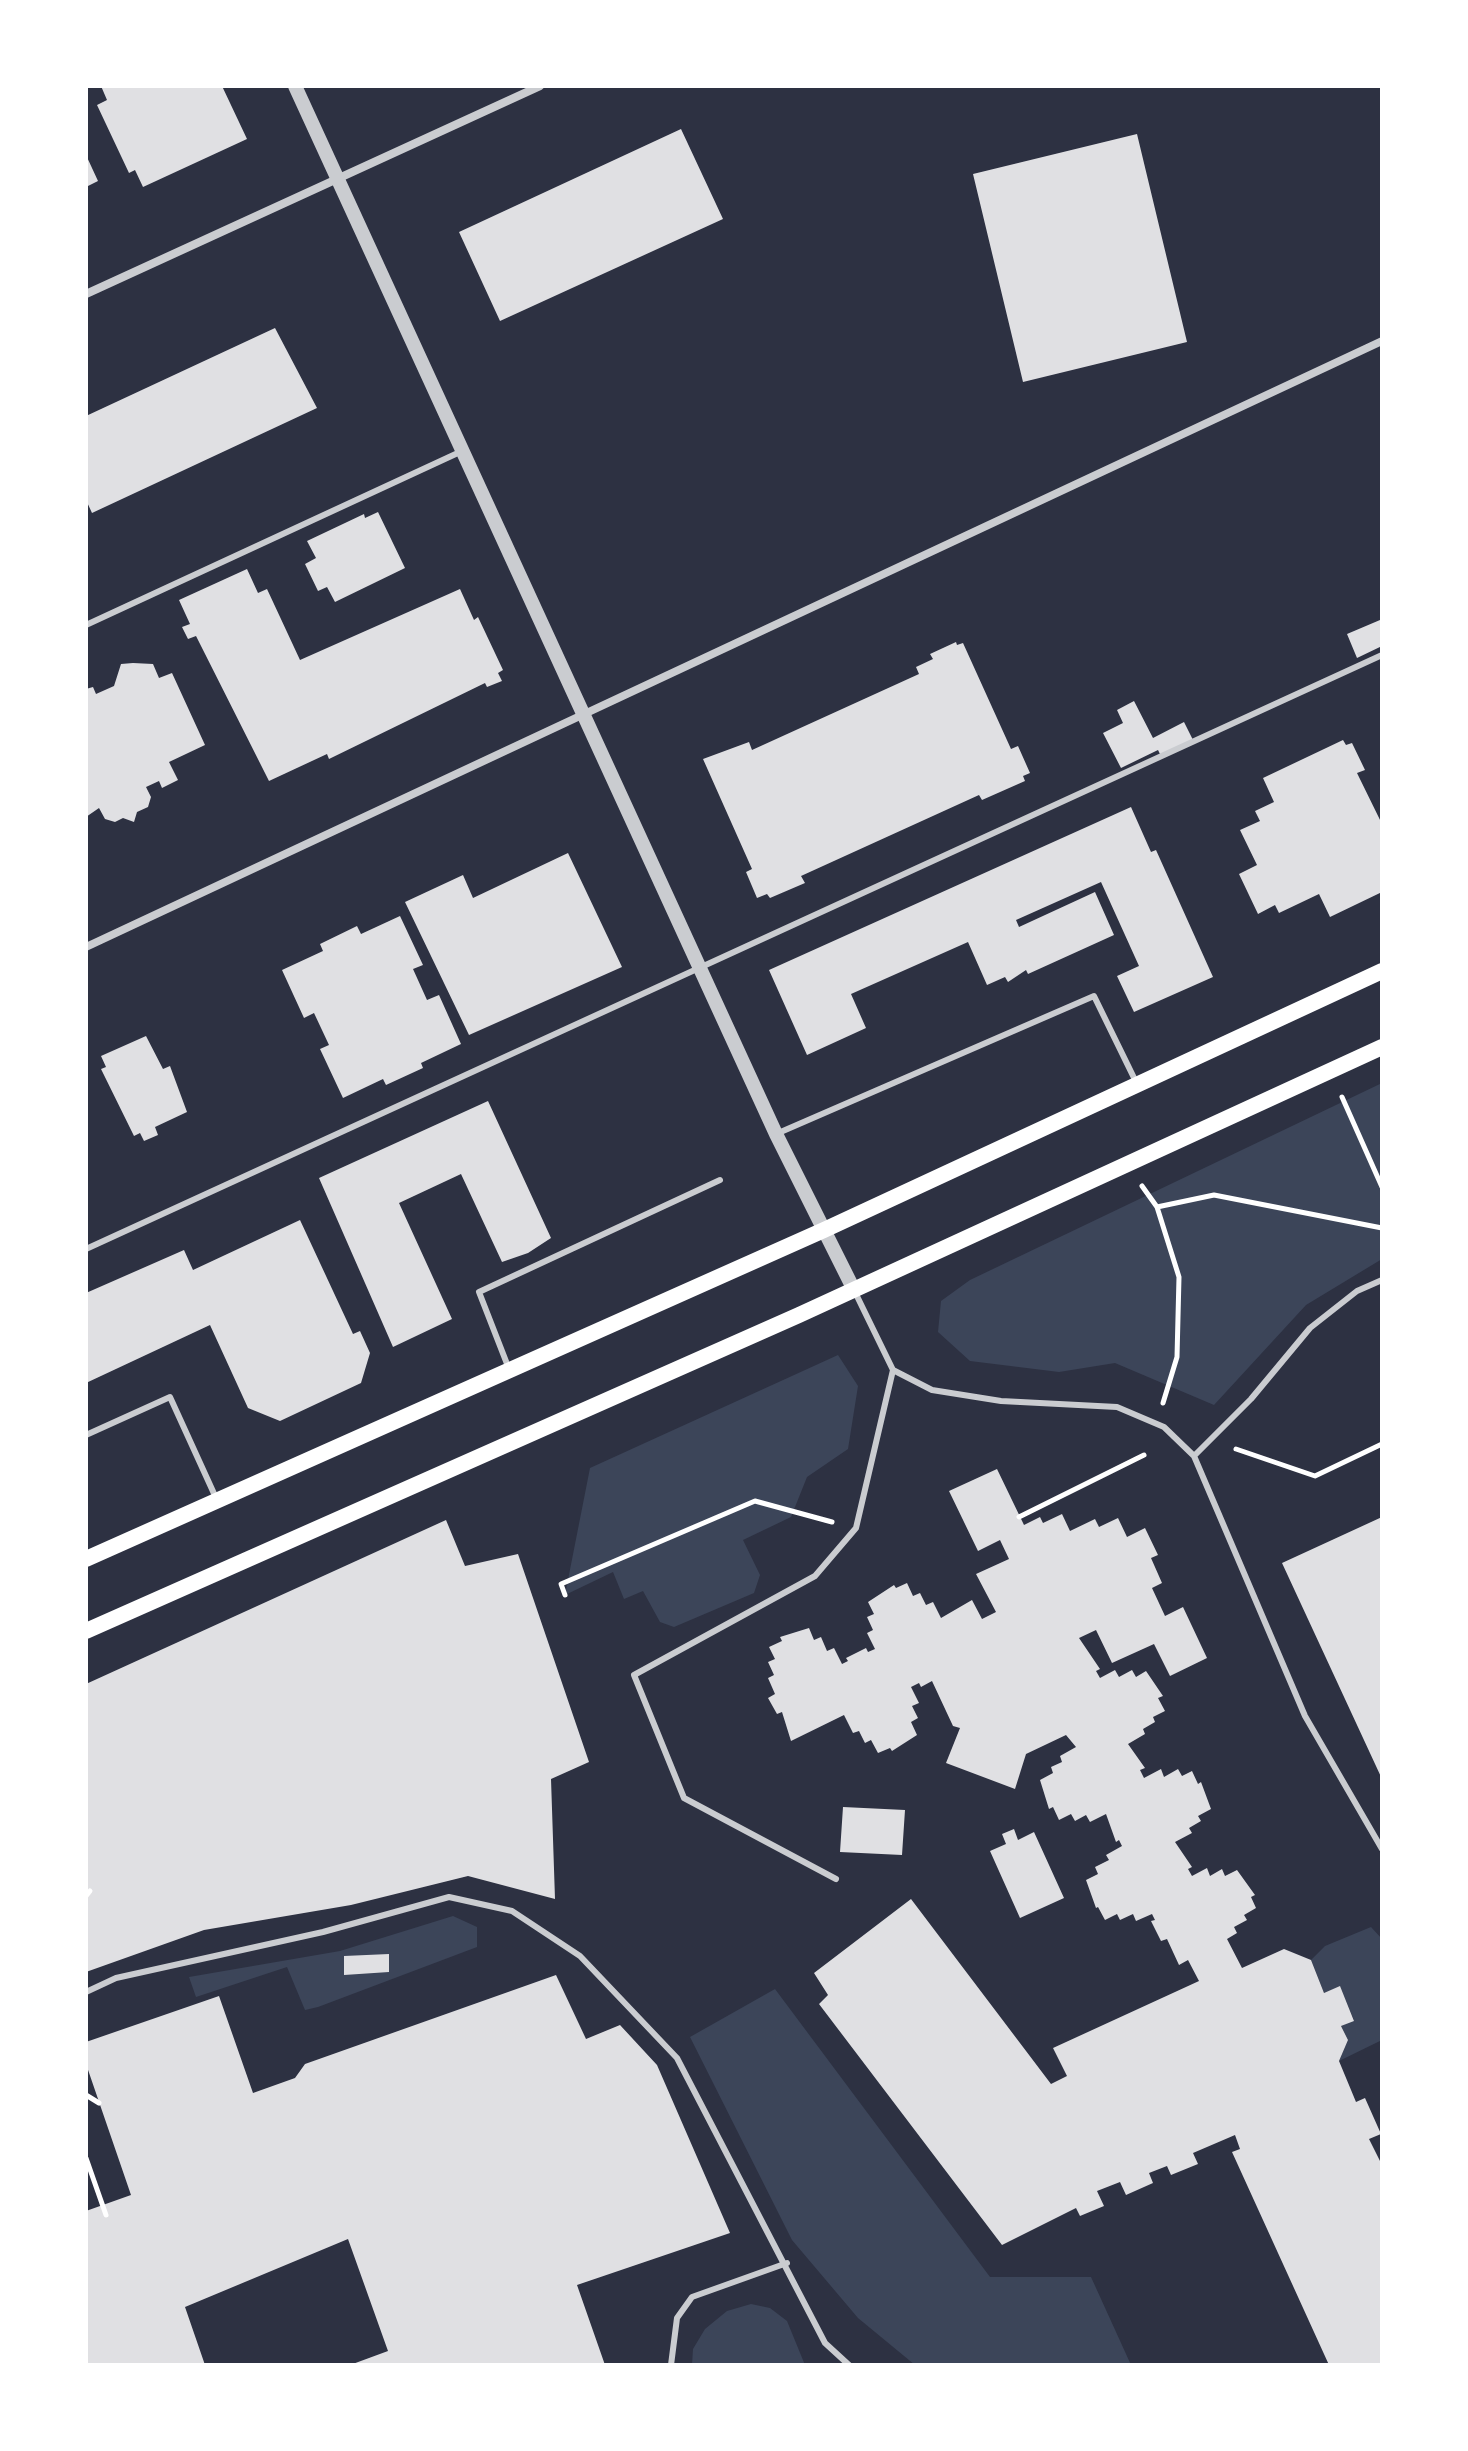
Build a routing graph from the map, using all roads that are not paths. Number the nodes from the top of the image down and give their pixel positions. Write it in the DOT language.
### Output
graph roads {
  1 [pos="295,86"];
  2 [pos="540,86"];
  3 [pos="338,179"];
  4 [pos="86,294"];
  5 [pos="1382,341"];
  6 [pos="464,450"];
  7 [pos="86,625"];
  8 [pos="1382,655"];
  9 [pos="585,715"];
  10 [pos="86,947"];
  11 [pos="700,968"];
  12 [pos="1382,971"];
  13 [pos="1382,1047"];
  14 [pos="1137,1084"];
  15 [pos="776,1134"];
  16 [pos="720,1180"];
  17 [pos="824,1230"];
  18 [pos="86,1249"];
  19 [pos="1382,1280"];
  20 [pos="854,1290"];
  21 [pos="509,1369"];
  22 [pos="893,1370"];
  23 [pos="86,1435"];
  24 [pos="1194,1456"];
  25 [pos="217,1501"];
  26 [pos="86,1559"];
  27 [pos="86,1631"];
  28 [pos="1382,1849"];
  29 [pos="836,1879"];
  30 [pos="86,1992"];
  31 [pos="787,2263"];
  32 [pos="671,2365"];
  33 [pos="849,2365"];
  1 -- 3 [label="street"];
  2 -- 3 [label="street"];
  3 -- 4 [label="street"];
  3 -- 6 [label="street"];
  5 -- 9 [label="street"];
  6 -- 7 [label="lane"];
  6 -- 9 [label="street"];
  8 -- 11 [label="lane"];
  9 -- 10 [label="street"];
  9 -- 11 [label="street"];
  11 -- 15 [label="street"];
  11 -- 18 [label="lane"];
  12 -- 14 [label="main road"];
  13 -- 20 [label="main road"];
  14 -- 15 [label="lane"];
  14 -- 17 [label="main road"];
  15 -- 17 [label="street"];
  16 -- 21 [label="lane"];
  17 -- 20 [label="street"];
  17 -- 21 [label="main road"];
  19 -- 24 [label="lane"];
  20 -- 22 [label="lane"];
  20 -- 27 [label="main road"];
  21 -- 25 [label="main road"];
  22 -- 24 [label="lane"];
  22 -- 29 [label="lane"];
  23 -- 25 [label="lane"];
  24 -- 28 [label="lane"];
  25 -- 26 [label="main road"];
  30 -- 31 [label="lane"];
  31 -- 32 [label="lane"];
  31 -- 33 [label="lane"];
}
